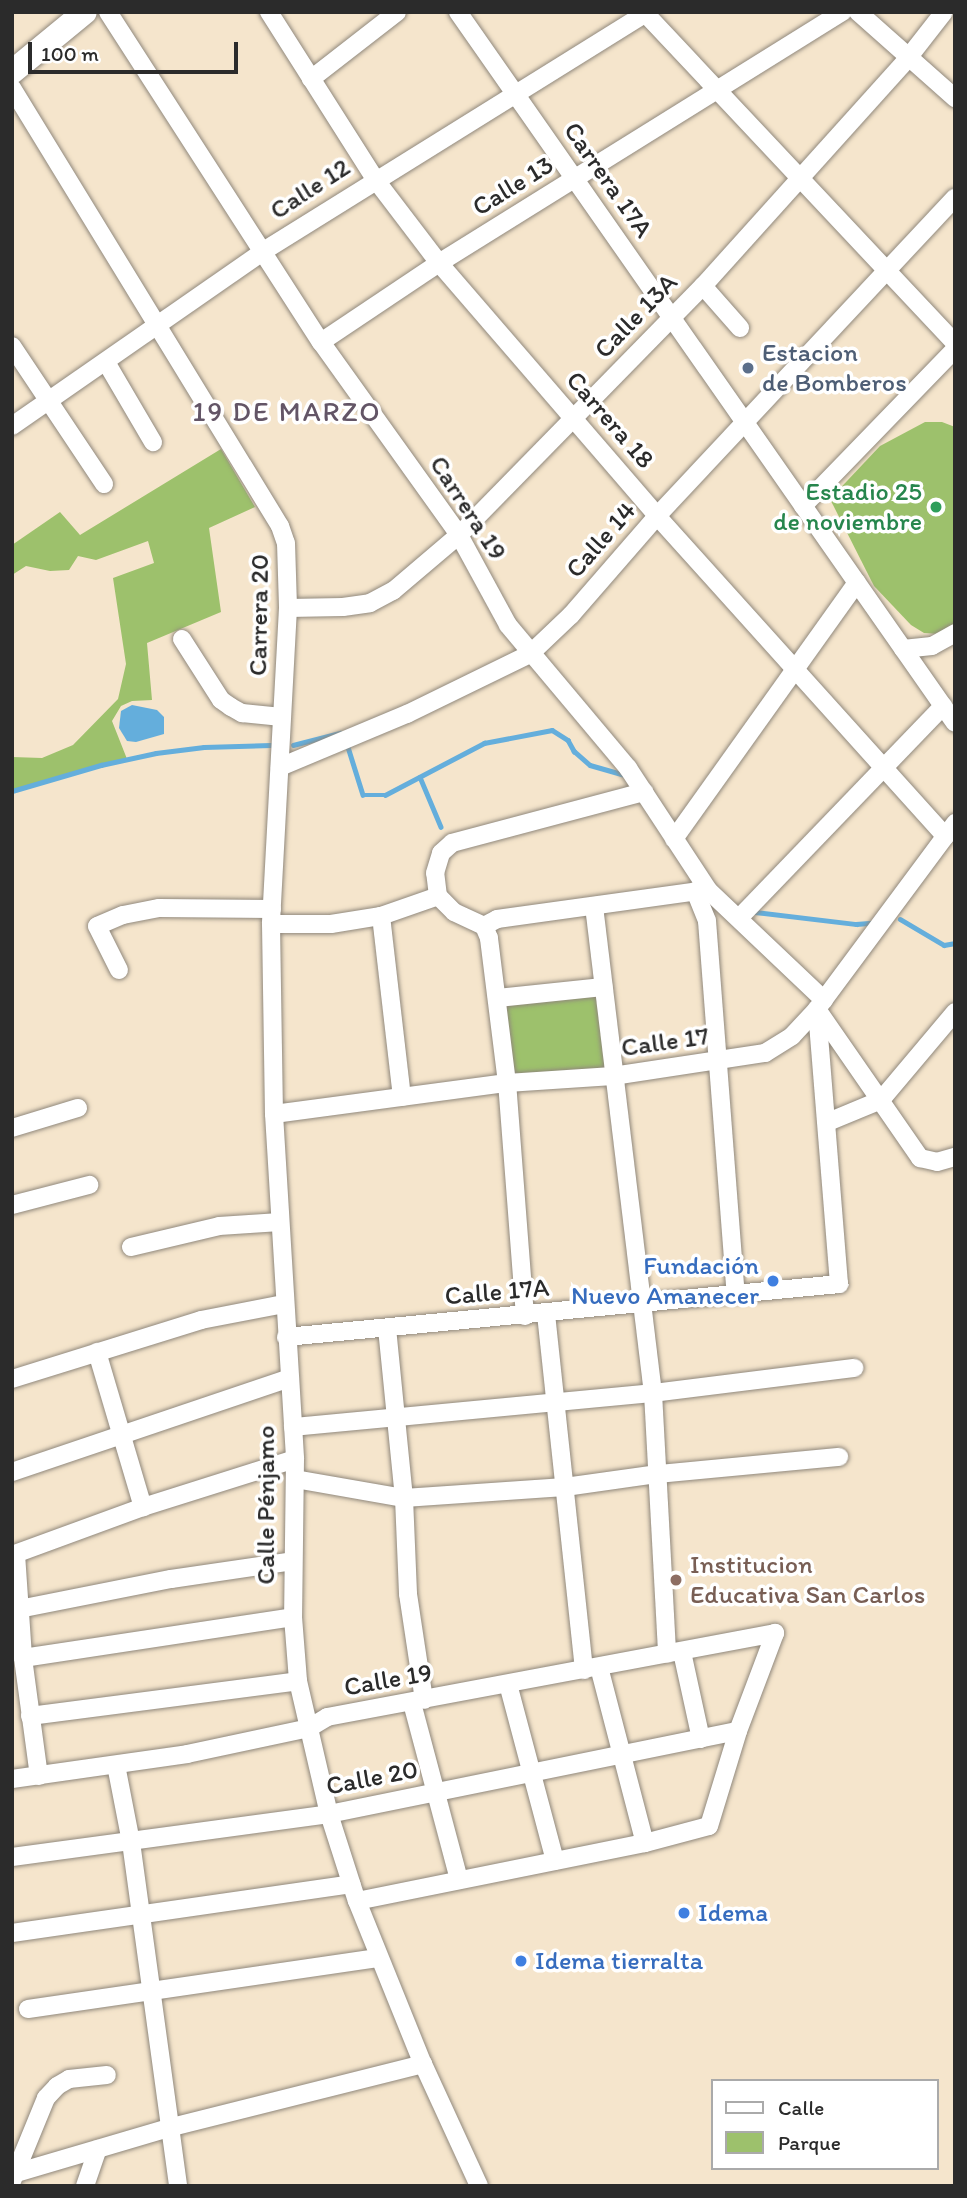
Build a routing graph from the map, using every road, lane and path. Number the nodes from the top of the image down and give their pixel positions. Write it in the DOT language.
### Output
graph roads {
  1 [pos="85,12"];
  2 [pos="108,12"];
  3 [pos="270,12"];
  4 [pos="397,12"];
  5 [pos="457,12"];
  6 [pos="843,12"];
  7 [pos="858,12"];
  8 [pos="944,12"];
  9 [pos="645,13"];
  10 [pos="908,58"];
  11 [pos="12,72"];
  12 [pos="311,79"];
  13 [pos="12,88"];
  14 [pos="719,91"];
  15 [pos="514,94"];
  16 [pos="955,98"];
  17 [pos="800,177"];
  18 [pos="375,179"];
  19 [pos="575,179"];
  20 [pos="955,198"];
  21 [pos="262,251"];
  22 [pos="439,263"];
  23 [pos="887,271"];
  24 [pos="703,286"];
  25 [pos="672,317"];
  26 [pos="155,325"];
  27 [pos="740,328"];
  28 [pos="321,342"];
  29 [pos="955,343"];
  30 [pos="12,346"];
  31 [pos="955,349"];
  32 [pos="106,362"];
  33 [pos="48,401"];
  34 [pos="574,418"];
  35 [pos="743,422"];
  36 [pos="12,426"];
  37 [pos="153,442"];
  38 [pos="104,484"];
  39 [pos="803,506"];
  40 [pos="657,516"];
  41 [pos="459,535"];
  42 [pos="857,582"];
  43 [pos="288,608"];
  44 [pos="955,633"];
  45 [pos="182,639"];
  46 [pos="904,649"];
  47 [pos="530,654"];
  48 [pos="796,670"];
  49 [pos="943,706"];
  50 [pos="282,717"];
  51 [pos="955,723"];
  52 [pos="280,767"];
  53 [pos="885,769"];
  54 [pos="644,792"];
  55 [pos="950,829"];
  56 [pos="674,839"];
  57 [pos="702,890"];
  58 [pos="438,896"];
  59 [pos="594,906"];
  60 [pos="271,916"];
  61 [pos="380,916"];
  62 [pos="740,918"];
  63 [pos="484,926"];
  64 [pos="119,970"];
  65 [pos="603,987"];
  66 [pos="497,998"];
  67 [pos="821,1004"];
  68 [pos="953,1017"];
  69 [pos="717,1062"];
  70 [pos="613,1076"];
  71 [pos="507,1083"];
  72 [pos="402,1097"];
  73 [pos="881,1100"];
  74 [pos="78,1108"];
  75 [pos="274,1114"];
  76 [pos="828,1122"];
  77 [pos="12,1128"];
  78 [pos="955,1157"];
  79 [pos="89,1185"];
  80 [pos="12,1205"];
  81 [pos="280,1222"];
  82 [pos="131,1247"];
  83 [pos="736,1294"];
  84 [pos="642,1303"];
  85 [pos="284,1304"];
  86 [pos="546,1314"];
  87 [pos="525,1316"];
  88 [pos="387,1328"];
  89 [pos="286,1337"];
  90 [pos="97,1352"];
  91 [pos="854,1368"];
  92 [pos="12,1378"];
  93 [pos="289,1378"];
  94 [pos="653,1393"];
  95 [pos="555,1402"];
  96 [pos="396,1417"];
  97 [pos="293,1427"];
  98 [pos="122,1435"];
  99 [pos="839,1457"];
  100 [pos="295,1459"];
  101 [pos="12,1472"];
  102 [pos="659,1474"];
  103 [pos="295,1479"];
  104 [pos="565,1487"];
  105 [pos="404,1498"];
  106 [pos="143,1507"];
  107 [pos="14,1554"];
  108 [pos="293,1561"];
  109 [pos="19,1609"];
  110 [pos="293,1617"];
  111 [pos="674,1653"];
  112 [pos="23,1658"];
  113 [pos="591,1668"];
  114 [pos="298,1681"];
  115 [pos="508,1684"];
  116 [pos="418,1701"];
  117 [pos="30,1716"];
  118 [pos="309,1728"];
  119 [pos="738,1731"];
  120 [pos="701,1739"];
  121 [pos="621,1755"];
  122 [pos="116,1765"];
  123 [pos="531,1773"];
  124 [pos="39,1776"];
  125 [pos="12,1779"];
  126 [pos="436,1793"];
  127 [pos="329,1814"];
  128 [pos="131,1842"];
  129 [pos="645,1843"];
  130 [pos="12,1857"];
  131 [pos="555,1861"];
  132 [pos="459,1880"];
  133 [pos="354,1893"];
  134 [pos="141,1914"];
  135 [pos="12,1933"];
  136 [pos="379,1958"];
  137 [pos="152,1990"];
  138 [pos="28,2009"];
  139 [pos="423,2064"];
  140 [pos="107,2075"];
  141 [pos="172,2127"];
  142 [pos="98,2150"];
  143 [pos="14,2177"];
  144 [pos="85,2186"];
  145 [pos="178,2186"];
  146 [pos="480,2186"];
  1 -- 11 [label="main road"];
  2 -- 21 [label="street, Carrera 19"];
  3 -- 12 [label="street, Carrera 18"];
  4 -- 12 [label="street"];
  5 -- 15 [label="street, Carrera 17A"];
  6 -- 14 [label="street, Calle 13"];
  7 -- 10 [label="street"];
  8 -- 10 [label="street, Calle 13A"];
  9 -- 14 [label="street"];
  9 -- 15 [label="street, Calle 12"];
  10 -- 16 [label="street"];
  10 -- 17 [label="street, Calle 13A"];
  12 -- 18 [label="street, Carrera 18"];
  13 -- 26 [label="street, Carrera 20"];
  14 -- 17 [label="street"];
  14 -- 19 [label="street, Calle 13"];
  15 -- 18 [label="street, Calle 12"];
  15 -- 19 [label="street, Carrera 17A"];
  17 -- 23 [label="street"];
  17 -- 24 [label="street, Calle 13A"];
  18 -- 21 [label="street, Calle 12"];
  18 -- 22 [label="street, Carrera 18"];
  19 -- 22 [label="street, Calle 13"];
  19 -- 25 [label="street, Carrera 17A"];
  20 -- 23 [label="street, Calle 14"];
  21 -- 26 [label="street, Calle 12"];
  21 -- 28 [label="street, Carrera 19"];
  22 -- 28 [label="street, Calle 13"];
  22 -- 34 [label="street, Carrera 18"];
  23 -- 29 [label="street"];
  23 -- 35 [label="street, Calle 14"];
  24 -- 25 [label="street, Calle 13A"];
  24 -- 27 [label="street"];
  25 -- 34 [label="street, Calle 13A"];
  25 -- 35 [label="street, Carrera 17A"];
  26 -- 32 [label="street, Calle 12"];
  26 -- 43 [label="street, Carrera 20"];
  28 -- 41 [label="street, Carrera 19"];
  30 -- 33 [label="street"];
  31 -- 39 [label="street"];
  32 -- 33 [label="street, Calle 12"];
  32 -- 37 [label="street"];
  33 -- 36 [label="street, Calle 12"];
  33 -- 38 [label="street"];
  34 -- 40 [label="street, Carrera 18"];
  34 -- 41 [label="street, Calle 13A"];
  35 -- 39 [label="street, Carrera 17A"];
  35 -- 40 [label="street, Calle 14"];
  39 -- 42 [label="street, Carrera 17A"];
  40 -- 47 [label="street, Calle 14"];
  40 -- 48 [label="street, Carrera 18"];
  41 -- 43 [label="street, Calle 13A"];
  41 -- 47 [label="street, Carrera 19"];
  42 -- 46 [label="street, Carrera 17A"];
  42 -- 48 [label="street"];
  43 -- 50 [label="street, Carrera 20"];
  44 -- 46 [label="street"];
  45 -- 50 [label="street"];
  46 -- 49 [label="street, Carrera 17A"];
  47 -- 52 [label="street, Calle 14"];
  47 -- 54 [label="street, Carrera 19"];
  48 -- 53 [label="street, Carrera 18"];
  48 -- 56 [label="street"];
  49 -- 51 [label="street, Carrera 17A"];
  49 -- 53 [label="street"];
  50 -- 52 [label="street, Carrera 20"];
  52 -- 60 [label="street, Carrera 20"];
  53 -- 55 [label="street, Carrera 18"];
  53 -- 62 [label="street"];
  54 -- 56 [label="street, Carrera 19"];
  54 -- 58 [label="street"];
  55 -- 67 [label="street, Calle 17"];
  56 -- 57 [label="street, Carrera 19"];
  57 -- 59 [label="street"];
  57 -- 62 [label="street, Carrera 19"];
  57 -- 69 [label="street"];
  58 -- 61 [label="street"];
  58 -- 63 [label="street"];
  59 -- 63 [label="street"];
  59 -- 65 [label="street"];
  60 -- 61 [label="street"];
  60 -- 64 [label="street"];
  60 -- 75 [label="street, Calle Pénjamo"];
  61 -- 72 [label="street"];
  62 -- 67 [label="street, Carrera 19"];
  63 -- 66 [label="street"];
  65 -- 66 [label="street"];
  65 -- 70 [label="street"];
  66 -- 71 [label="street"];
  67 -- 69 [label="street, Calle 17"];
  67 -- 73 [label="street, Carrera 19"];
  67 -- 76 [label="street"];
  68 -- 73 [label="street"];
  69 -- 70 [label="street, Calle 17"];
  69 -- 83 [label="street"];
  70 -- 71 [label="street, Calle 17"];
  70 -- 84 [label="street"];
  71 -- 72 [label="street, Calle 17"];
  71 -- 87 [label="street"];
  72 -- 75 [label="street, Calle 17"];
  73 -- 76 [label="street"];
  73 -- 78 [label="street, Carrera 19"];
  74 -- 77 [label="street"];
  75 -- 81 [label="street, Calle Pénjamo"];
  76 -- 83 [label="street, Calle 17A"];
  79 -- 80 [label="street"];
  81 -- 82 [label="street"];
  81 -- 85 [label="street, Calle Pénjamo"];
  83 -- 84 [label="street, Calle 17A"];
  84 -- 86 [label="street, Calle 17A"];
  84 -- 94 [label="street"];
  85 -- 89 [label="street, Calle Pénjamo"];
  85 -- 90 [label="street"];
  86 -- 87 [label="street, Calle 17A"];
  86 -- 95 [label="street"];
  87 -- 88 [label="street, Calle 17A"];
  88 -- 89 [label="street, Calle 17A"];
  88 -- 96 [label="street"];
  89 -- 93 [label="street, Calle Pénjamo"];
  90 -- 92 [label="street"];
  90 -- 98 [label="street"];
  91 -- 94 [label="street"];
  93 -- 97 [label="street, Calle Pénjamo"];
  93 -- 98 [label="street"];
  94 -- 95 [label="street"];
  94 -- 102 [label="street"];
  95 -- 96 [label="street"];
  95 -- 104 [label="street"];
  96 -- 97 [label="street"];
  96 -- 105 [label="street"];
  97 -- 100 [label="street, Calle Pénjamo"];
  98 -- 101 [label="street"];
  98 -- 106 [label="street"];
  99 -- 102 [label="street"];
  100 -- 103 [label="street, Calle Pénjamo"];
  100 -- 106 [label="street"];
  102 -- 104 [label="street"];
  102 -- 111 [label="street"];
  103 -- 105 [label="street"];
  103 -- 108 [label="street, Calle Pénjamo"];
  104 -- 105 [label="street"];
  104 -- 113 [label="street"];
  105 -- 116 [label="street"];
  106 -- 107 [label="street"];
  107 -- 109 [label="street"];
  108 -- 109 [label="street"];
  108 -- 110 [label="street, Calle Pénjamo"];
  109 -- 112 [label="street"];
  110 -- 112 [label="street"];
  110 -- 114 [label="street, Calle Pénjamo"];
  111 -- 113 [label="street, Calle 19"];
  111 -- 119 [label="street, Calle 19"];
  111 -- 120 [label="street"];
  112 -- 117 [label="street"];
  113 -- 115 [label="street, Calle 19"];
  113 -- 121 [label="street"];
  114 -- 117 [label="street"];
  114 -- 118 [label="street, Calle Pénjamo"];
  115 -- 116 [label="street, Calle 19"];
  115 -- 123 [label="street"];
  116 -- 118 [label="street, Calle 19"];
  116 -- 126 [label="street"];
  117 -- 124 [label="street"];
  118 -- 122 [label="street, Calle 19"];
  118 -- 127 [label="street, Calle Pénjamo"];
  119 -- 120 [label="street, Calle 20"];
  119 -- 129 [label="street"];
  120 -- 121 [label="street, Calle 20"];
  121 -- 123 [label="street, Calle 20"];
  121 -- 129 [label="street"];
  122 -- 124 [label="street, Calle 19"];
  122 -- 128 [label="street"];
  123 -- 126 [label="street, Calle 20"];
  123 -- 131 [label="street"];
  124 -- 125 [label="street, Calle 19"];
  126 -- 127 [label="street, Calle 20"];
  126 -- 132 [label="street"];
  127 -- 128 [label="street, Calle 20"];
  127 -- 133 [label="street, Calle Pénjamo"];
  128 -- 130 [label="street, Calle 20"];
  128 -- 134 [label="street"];
  129 -- 131 [label="street"];
  131 -- 132 [label="street"];
  132 -- 133 [label="street"];
  133 -- 134 [label="street"];
  133 -- 136 [label="street, Calle Pénjamo"];
  134 -- 135 [label="street"];
  134 -- 137 [label="street"];
  136 -- 137 [label="street"];
  136 -- 139 [label="street, Calle Pénjamo"];
  137 -- 138 [label="street"];
  137 -- 141 [label="street"];
  139 -- 141 [label="street"];
  139 -- 146 [label="street"];
  140 -- 143 [label="street"];
  141 -- 142 [label="street"];
  141 -- 145 [label="street"];
  142 -- 143 [label="street"];
  142 -- 144 [label="street"];
}
